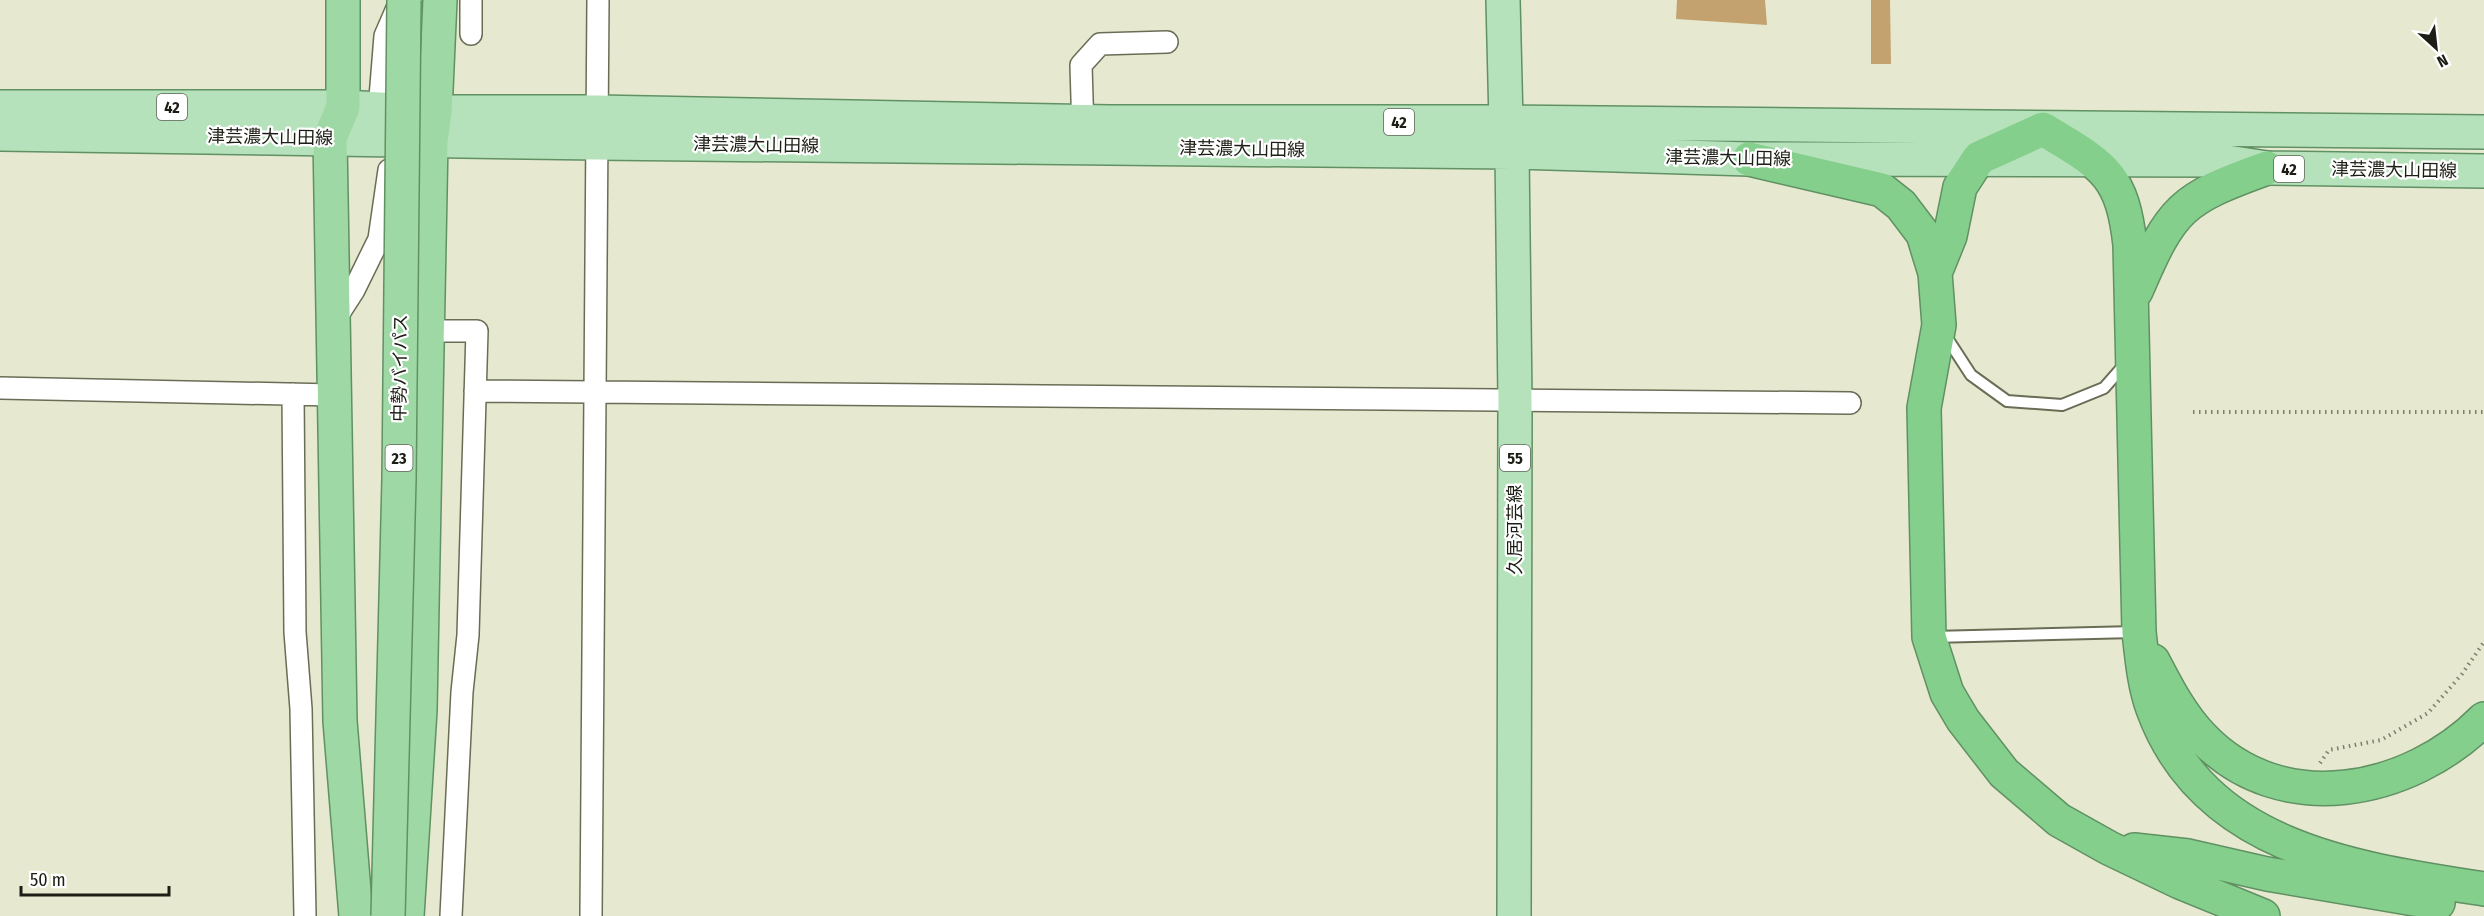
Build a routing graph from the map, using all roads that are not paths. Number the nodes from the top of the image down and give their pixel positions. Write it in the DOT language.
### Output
graph roads {
  1 [pos="403,0"];
  2 [pos="440,0"];
  3 [pos="471,0"];
  4 [pos="598,0"];
  5 [pos="1503,0"];
  6 [pos="337,2"];
  7 [pos="471,34"];
  8 [pos="1167,42"];
  9 [pos="0,107"];
  10 [pos="343,107"];
  11 [pos="379,110"];
  12 [pos="427,121"];
  13 [pos="597,128"];
  14 [pos="2043,129"];
  15 [pos="2484,132"];
  16 [pos="0,134"];
  17 [pos="1082,134"];
  18 [pos="1509,137"];
  19 [pos="345,139"];
  20 [pos="394,141"];
  21 [pos="1979,158"];
  22 [pos="1749,159"];
  23 [pos="2096,160"];
  24 [pos="2267,168"];
  25 [pos="2484,171"];
  26 [pos="1935,273"];
  27 [pos="2132,298"];
  28 [pos="332,324"];
  29 [pos="1939,325"];
  30 [pos="428,331"];
  31 [pos="2132,357"];
  32 [pos="0,388"];
  33 [pos="476,391"];
  34 [pos="595,392"];
  35 [pos="292,394"];
  36 [pos="333,395"];
  37 [pos="1515,400"];
  38 [pos="1850,403"];
  39 [pos="2139,632"];
  40 [pos="1929,637"];
  41 [pos="2484,719"];
  42 [pos="2109,848"];
  43 [pos="2484,889"];
  44 [pos="2484,911"];
  45 [pos="305,916"];
  46 [pos="356,916"];
  47 [pos="387,916"];
  48 [pos="407,916"];
  49 [pos="451,916"];
  50 [pos="591,916"];
  51 [pos="1514,916"];
  52 [pos="2263,916"];
  1 -- 11 [label="street"];
  1 -- 47 [label="highway, 中勢バイパス / 23, bridge"];
  2 -- 12 [label="highway"];
  3 -- 7 [label="street"];
  4 -- 13 [label="street"];
  5 -- 18 [label="main road, 久居河芸線 / 55"];
  6 -- 10 [label="highway"];
  8 -- 17 [label="street"];
  9 -- 10 [label="main road, 津芸濃大山田線 / 42"];
  10 -- 11 [label="main road, 津芸濃大山田線 / 42"];
  10 -- 19 [label="highway"];
  11 -- 12 [label="main road, 津芸濃大山田線 / 42"];
  11 -- 19 [label="street"];
  12 -- 13 [label="main road, 津芸濃大山田線 / 42"];
  12 -- 20 [label="main road, 津芸濃大山田線 / 42"];
  12 -- 30 [label="highway"];
  13 -- 17 [label="main road, 津芸濃大山田線 / 42"];
  13 -- 34 [label="street"];
  14 -- 15 [label="main road, 津芸濃大山田線 / 42"];
  14 -- 18 [label="main road, 津芸濃大山田線 / 42"];
  14 -- 21 [label="highway"];
  14 -- 23 [label="highway"];
  16 -- 19 [label="main road, 津芸濃大山田線 / 42"];
  17 -- 18 [label="main road, 津芸濃大山田線 / 42"];
  18 -- 22 [label="main road, 津芸濃大山田線 / 42"];
  18 -- 37 [label="main road, 久居河芸線 / 55"];
  19 -- 20 [label="main road, 津芸濃大山田線 / 42"];
  19 -- 28 [label="highway"];
  20 -- 28 [label="street"];
  21 -- 22 [label="main road, 津芸濃大山田線 / 42"];
  21 -- 23 [label="main road, 津芸濃大山田線 / 42"];
  21 -- 26 [label="highway"];
  22 -- 26 [label="highway"];
  23 -- 24 [label="main road, 津芸濃大山田線 / 42"];
  23 -- 27 [label="highway"];
  24 -- 25 [label="main road, 津芸濃大山田線 / 42"];
  24 -- 27 [label="highway"];
  26 -- 29 [label="highway"];
  27 -- 31 [label="highway"];
  28 -- 36 [label="highway"];
  29 -- 31 [label="lane"];
  29 -- 40 [label="highway"];
  30 -- 33 [label="street"];
  30 -- 48 [label="highway"];
  31 -- 39 [label="highway"];
  32 -- 35 [label="street"];
  33 -- 34 [label="street"];
  33 -- 49 [label="street"];
  34 -- 37 [label="street"];
  34 -- 50 [label="street"];
  35 -- 36 [label="street"];
  35 -- 45 [label="street"];
  36 -- 46 [label="highway"];
  37 -- 38 [label="street"];
  37 -- 51 [label="main road, 久居河芸線 / 55"];
  39 -- 40 [label="lane"];
  39 -- 41 [label="highway"];
  39 -- 43 [label="highway"];
  40 -- 42 [label="highway"];
  42 -- 44 [label="highway"];
  42 -- 52 [label="highway"];
}
